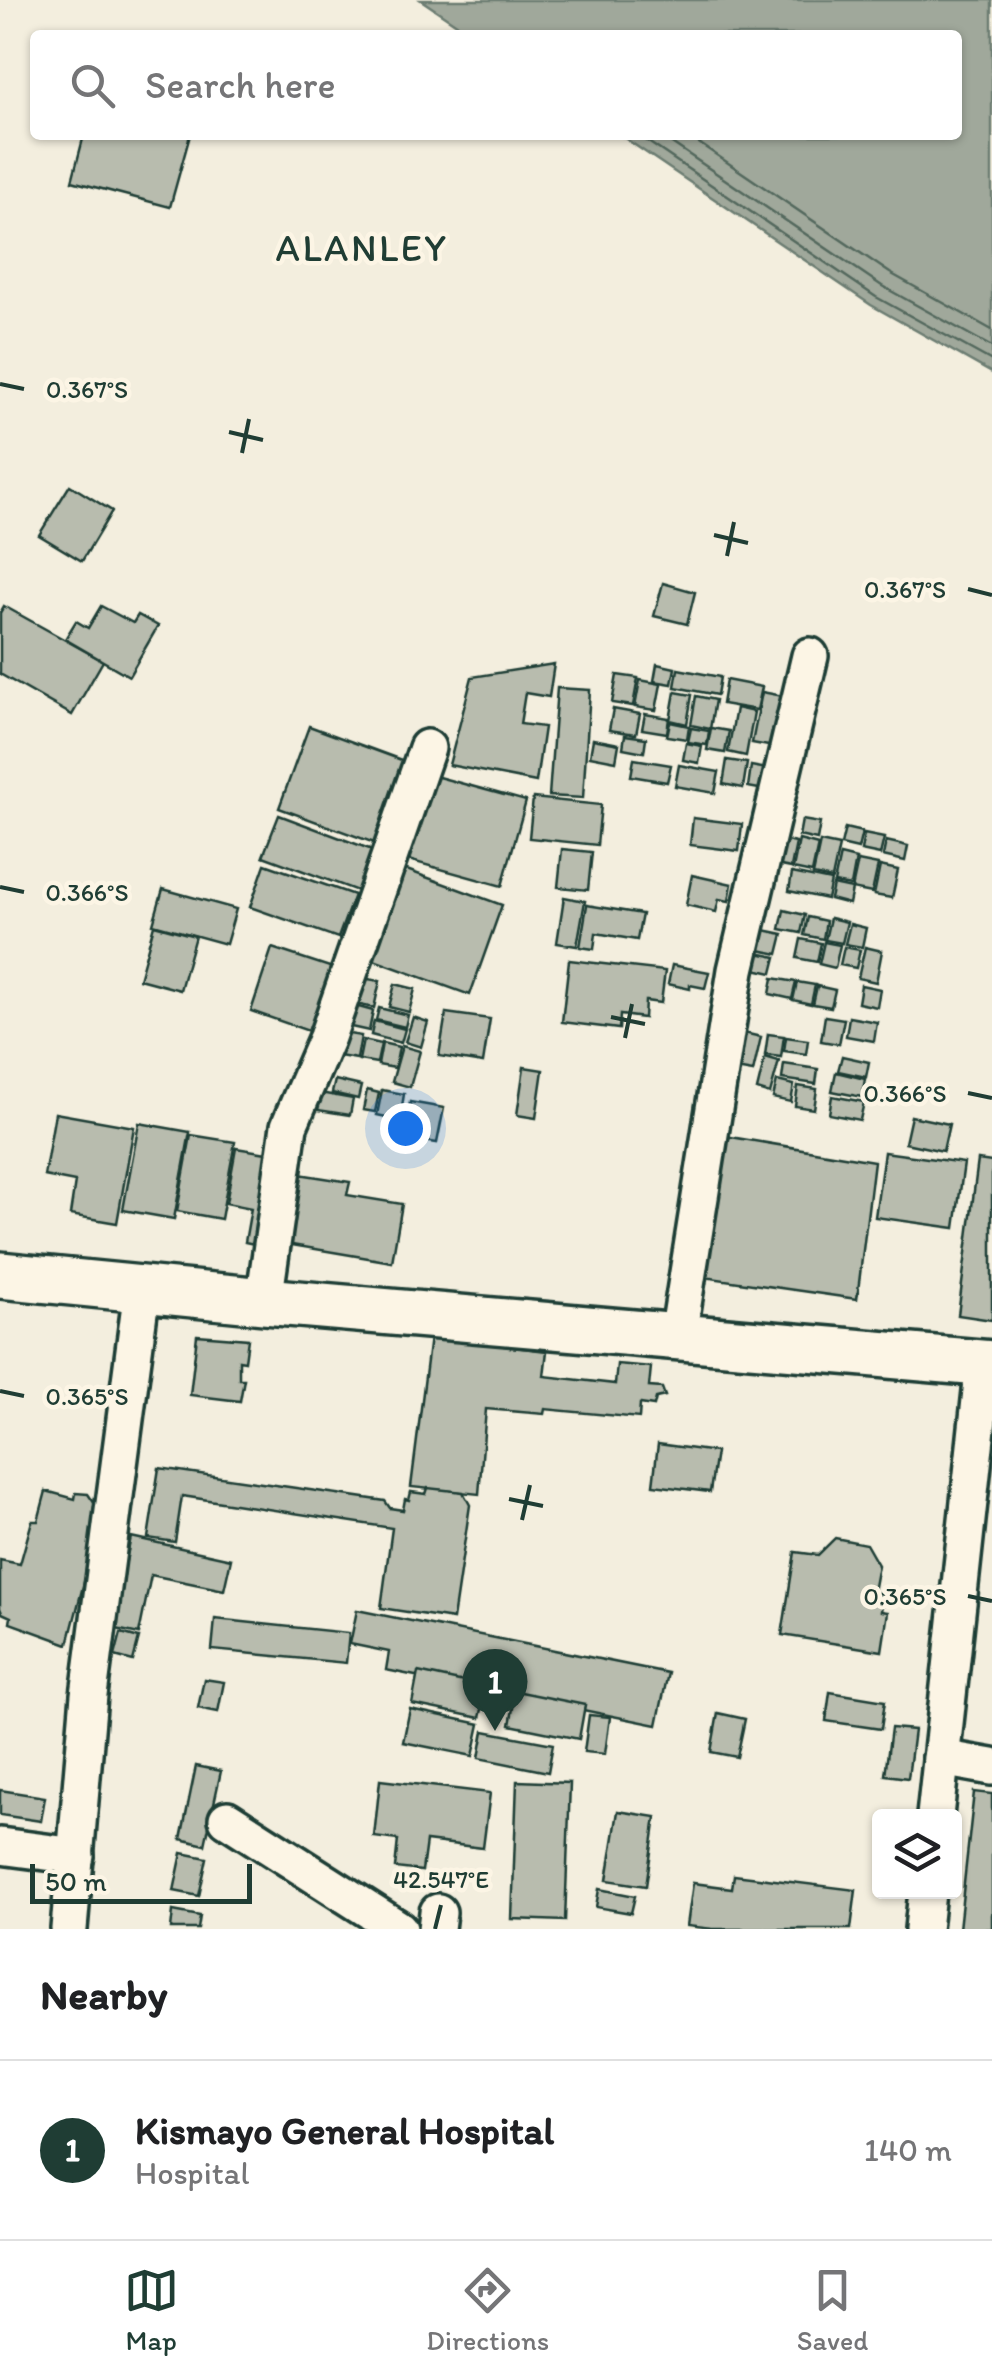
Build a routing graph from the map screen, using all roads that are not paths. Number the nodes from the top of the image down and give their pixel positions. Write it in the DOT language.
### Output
graph roads {
  1 [pos="810,656"];
  2 [pos="427,748"];
  3 [pos="0,1275"];
  4 [pos="142,1289"];
  5 [pos="264,1301"];
  6 [pos="678,1336"];
  7 [pos="988,1364"];
  8 [pos="942,1758"];
  9 [pos="992,1767"];
  10 [pos="936,1809"];
  11 [pos="227,1818"];
  12 [pos="0,1846"];
  13 [pos="76,1856"];
  14 [pos="926,1899"];
  15 [pos="69,1929"];
  16 [pos="399,1929"];
  17 [pos="923,1929"];
  1 -- 6 [label="street"];
  2 -- 5 [label="street"];
  3 -- 4 [label="street"];
  4 -- 5 [label="street"];
  4 -- 13 [label="street"];
  5 -- 6 [label="street"];
  6 -- 7 [label="street"];
  7 -- 8 [label="street"];
  8 -- 9 [label="street"];
  8 -- 10 [label="street"];
  11 -- 16 [label="street"];
  12 -- 13 [label="street"];
  13 -- 15 [label="street"];
  14 -- 17 [label="street"];
}
